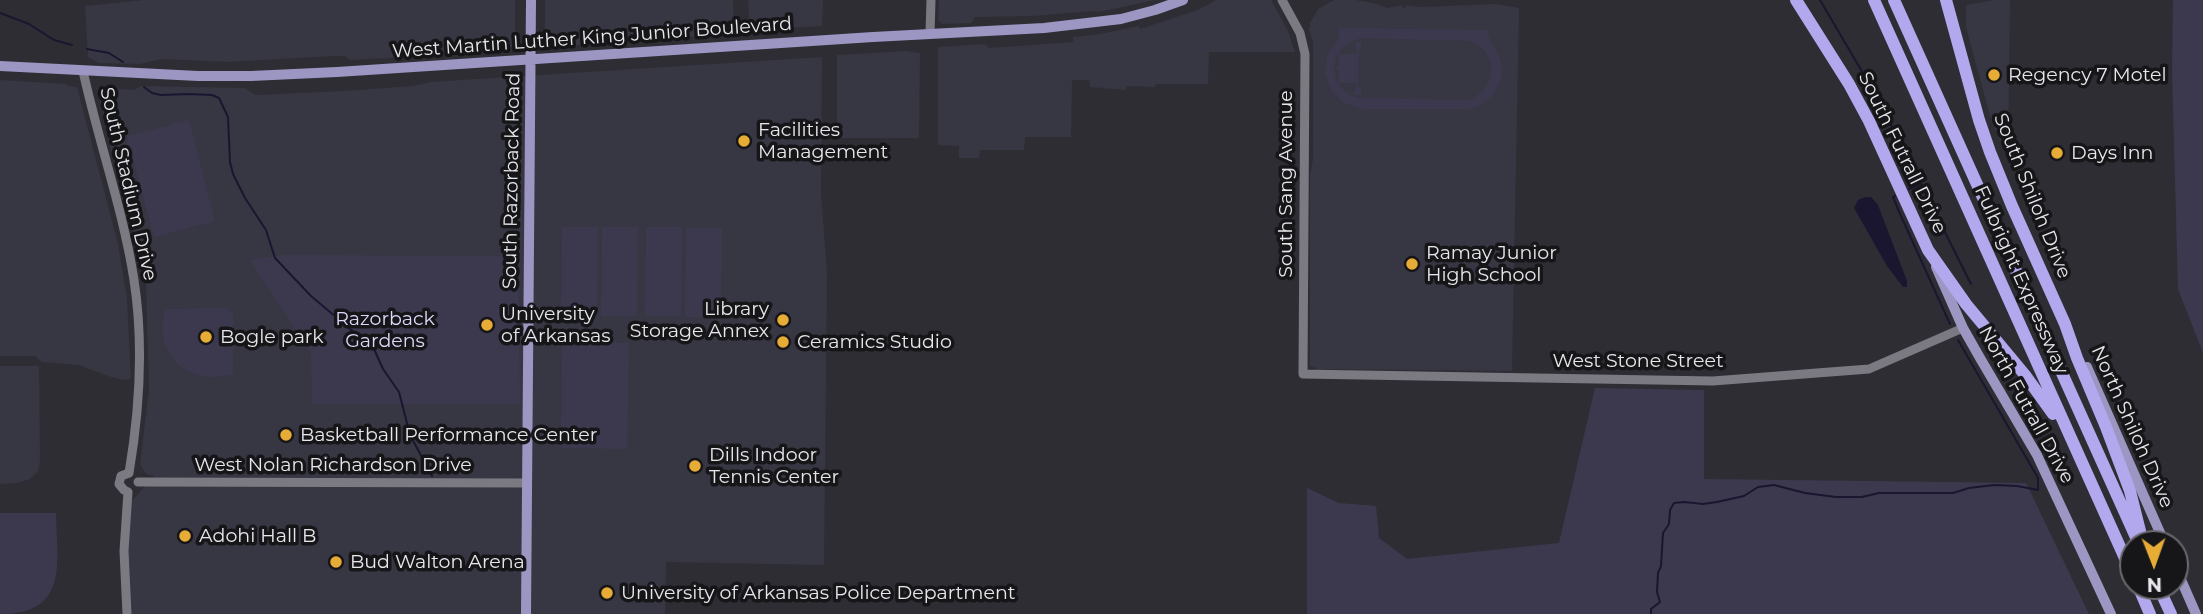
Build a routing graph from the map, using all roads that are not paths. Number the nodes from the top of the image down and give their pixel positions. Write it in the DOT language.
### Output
graph roads {
  1 [pos="531,0"];
  2 [pos="931,0"];
  3 [pos="1184,0"];
  4 [pos="1282,0"];
  5 [pos="1796,0"];
  6 [pos="1874,0"];
  7 [pos="1894,0"];
  8 [pos="1945,0"];
  9 [pos="930,33"];
  10 [pos="531,59"];
  11 [pos="0,66"];
  12 [pos="83,71"];
  13 [pos="1928,250"];
  14 [pos="2065,324"];
  15 [pos="1963,328"];
  16 [pos="1303,374"];
  17 [pos="2070,436"];
  18 [pos="129,473"];
  19 [pos="138,482"];
  20 [pos="527,483"];
  21 [pos="128,492"];
  22 [pos="2135,530"];
  23 [pos="2138,530"];
  24 [pos="2159,530"];
  25 [pos="2119,545"];
  26 [pos="127,614"];
  27 [pos="526,614"];
  28 [pos="2111,614"];
  1 -- 10 [label="main road, South Razorback Road"];
  2 -- 9 [label="street"];
  3 -- 9 [label="main road, West Martin Luther King Junior Boulevard"];
  4 -- 16 [label="street, South Sang Avenue"];
  5 -- 13 [label="highway, South Futrall Drive"];
  6 -- 17 [label="highway, Fulbright Expressway"];
  7 -- 22 [label="highway, Fulbright Expressway"];
  8 -- 14 [label="highway, South Shiloh Drive"];
  9 -- 10 [label="main road, West Martin Luther King Junior Boulevard"];
  10 -- 12 [label="main road, West Martin Luther King Junior Boulevard"];
  10 -- 20 [label="main road, South Razorback Road"];
  11 -- 12 [label="main road, West Martin Luther King Junior Boulevard"];
  12 -- 18 [label="street, South Stadium Drive"];
  13 -- 15 [label="main road, South Futrall Drive"];
  13 -- 17 [label="highway"];
  14 -- 23 [label="highway, South Shiloh Drive"];
  14 -- 24 [label="main road, North Shiloh Drive"];
  15 -- 16 [label="street, West Stone Street"];
  15 -- 28 [label="main road, North Futrall Drive"];
  17 -- 25 [label="highway, Fulbright Expressway"];
  18 -- 19 [label="street"];
  18 -- 21 [label="street"];
  19 -- 20 [label="street, West Nolan Richardson Drive"];
  19 -- 21 [label="street"];
  20 -- 27 [label="main road, South Razorback Road"];
  21 -- 26 [label="street"];
}
